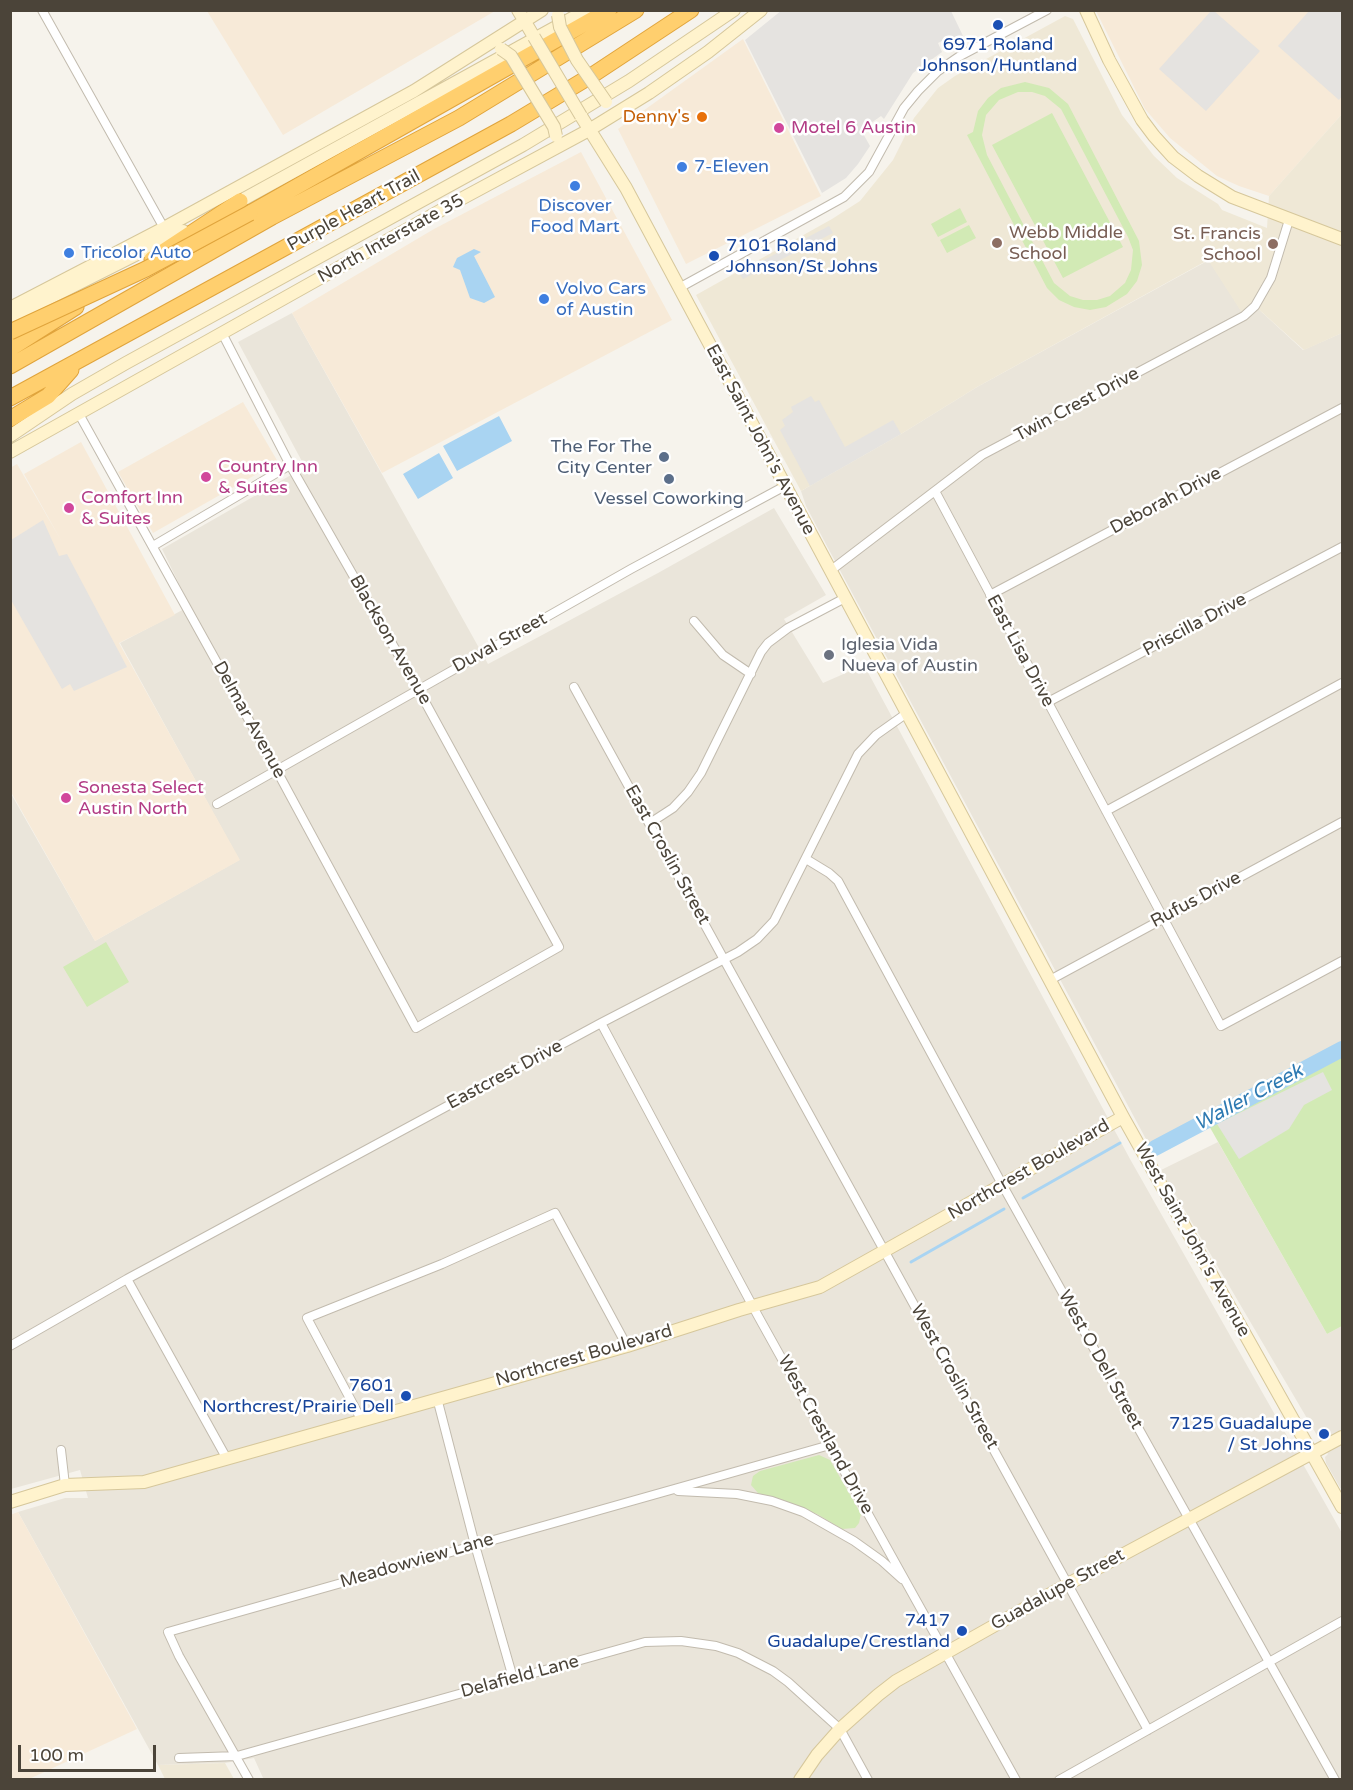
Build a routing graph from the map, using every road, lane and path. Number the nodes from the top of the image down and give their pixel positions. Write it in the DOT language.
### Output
graph roads {
  1 [pos="42,10"];
  2 [pos="542,10"];
  3 [pos="587,10"];
  4 [pos="609,10"];
  5 [pos="636,10"];
  6 [pos="691,10"];
  7 [pos="734,10"];
  8 [pos="761,10"];
  9 [pos="1047,10"];
  10 [pos="1086,10"];
  11 [pos="559,13"];
  12 [pos="522,15"];
  13 [pos="487,45"];
  14 [pos="624,107"];
  15 [pos="589,130"];
  16 [pos="549,153"];
  17 [pos="240,201"];
  18 [pos="1289,220"];
  19 [pos="164,228"];
  20 [pos="1342,239"];
  21 [pos="679,288"];
  22 [pos="10,308"];
  23 [pos="10,318"];
  24 [pos="10,332"];
  25 [pos="222,333"];
  26 [pos="10,349"];
  27 [pos="77,363"];
  28 [pos="10,366"];
  29 [pos="10,399"];
  30 [pos="1342,408"];
  31 [pos="79,414"];
  32 [pos="10,419"];
  33 [pos="10,436"];
  34 [pos="10,452"];
  35 [pos="290,465"];
  36 [pos="785,486"];
  37 [pos="935,491"];
  38 [pos="153,546"];
  39 [pos="1342,547"];
  40 [pos="830,571"];
  41 [pos="990,595"];
  42 [pos="845,598"];
  43 [pos="694,621"];
  44 [pos="751,674"];
  45 [pos="1342,684"];
  46 [pos="574,687"];
  47 [pos="418,689"];
  48 [pos="1048,702"];
  49 [pos="907,712"];
  50 [pos="277,770"];
  51 [pos="217,804"];
  52 [pos="1106,811"];
  53 [pos="1342,822"];
  54 [pos="650,823"];
  55 [pos="806,859"];
  56 [pos="993,875"];
  57 [pos="1162,918"];
  58 [pos="723,958"];
  59 [pos="1342,961"];
  60 [pos="1050,980"];
  61 [pos="602,1023"];
  62 [pos="759,1024"];
  63 [pos="416,1028"];
  64 [pos="1123,1117"];
  65 [pos="1003,1186"];
  66 [pos="884,1252"];
  67 [pos="127,1279"];
  68 [pos="753,1306"];
  69 [pos="10,1346"];
  70 [pos="627,1346"];
  71 [pos="437,1398"];
  72 [pos="362,1421"];
  73 [pos="1342,1437"];
  74 [pos="830,1445"];
  75 [pos="61,1450"];
  76 [pos="1312,1453"];
  77 [pos="227,1459"];
  78 [pos="65,1485"];
  79 [pos="666,1491"];
  80 [pos="10,1502"];
  81 [pos="1342,1507"];
  82 [pos="1189,1519"];
  83 [pos="475,1545"];
  84 [pos="1068,1584"];
  85 [pos="909,1586"];
  86 [pos="1342,1622"];
  87 [pos="945,1652"];
  88 [pos="1269,1663"];
  89 [pos="513,1678"];
  90 [pos="840,1729"];
  91 [pos="1148,1730"];
  92 [pos="237,1756"];
  93 [pos="178,1758"];
  94 [pos="249,1779"];
  95 [pos="800,1779"];
  96 [pos="867,1779"];
  97 [pos="1016,1779"];
  98 [pos="1059,1779"];
  99 [pos="1335,1779"];
  1 -- 19 [label="street"];
  2 -- 12 [label="street"];
  3 -- 17 [label="street"];
  4 -- 24 [label="highway, bridge"];
  5 -- 28 [label="highway, Purple Heart Trail"];
  6 -- 27 [label="highway, Purple Heart Trail"];
  7 -- 33 [label="street"];
  8 -- 14 [label="street, North Interstate 35"];
  9 -- 21 [label="street"];
  10 -- 18 [label="street"];
  11 -- 14 [label="street, bridge"];
  12 -- 13 [label="street"];
  12 -- 15 [label="street, East Saint John's Avenue, bridge"];
  13 -- 16 [label="street, bridge"];
  13 -- 19 [label="street"];
  14 -- 15 [label="street, North Interstate 35"];
  15 -- 16 [label="street, North Interstate 35"];
  15 -- 21 [label="street, East Saint John's Avenue"];
  16 -- 25 [label="street, North Interstate 35"];
  17 -- 23 [label="street"];
  17 -- 26 [label="highway"];
  18 -- 20 [label="street"];
  18 -- 37 [label="street, Twin Crest Drive"];
  19 -- 22 [label="street"];
  21 -- 36 [label="street, East Saint John's Avenue"];
  25 -- 31 [label="street, North Interstate 35"];
  25 -- 35 [label="street, Blackson Avenue"];
  27 -- 29 [label="highway, Purple Heart Trail"];
  27 -- 32 [label="highway"];
  30 -- 41 [label="street, Deborah Drive"];
  31 -- 34 [label="street, North Interstate 35"];
  31 -- 38 [label="street, Delmar Avenue"];
  35 -- 38 [label="street"];
  35 -- 47 [label="street, Blackson Avenue"];
  36 -- 40 [label="street, East Saint John's Avenue"];
  36 -- 47 [label="street, Duval Street"];
  37 -- 40 [label="street, Twin Crest Drive"];
  37 -- 41 [label="street, East Lisa Drive"];
  38 -- 50 [label="street, Delmar Avenue"];
  39 -- 48 [label="street, Priscilla Drive"];
  40 -- 42 [label="street, East Saint John's Avenue"];
  41 -- 48 [label="street, East Lisa Drive"];
  42 -- 44 [label="street"];
  42 -- 49 [label="street, East Saint John's Avenue"];
  43 -- 44 [label="street"];
  44 -- 54 [label="street"];
  45 -- 52 [label="street"];
  46 -- 54 [label="street, East Croslin Street"];
  47 -- 50 [label="street, Duval Street"];
  47 -- 63 [label="street, Blackson Avenue"];
  48 -- 52 [label="street, East Lisa Drive"];
  49 -- 55 [label="street, Eastcrest Drive"];
  49 -- 56 [label="street, East Saint John's Avenue"];
  50 -- 51 [label="street, Duval Street"];
  50 -- 63 [label="street, Delmar Avenue"];
  52 -- 57 [label="street, East Lisa Drive"];
  53 -- 57 [label="street, Rufus Drive"];
  54 -- 58 [label="street, East Croslin Street"];
  55 -- 58 [label="street, Eastcrest Drive"];
  55 -- 65 [label="street, West O Dell Street"];
  56 -- 60 [label="street, West Saint John's Avenue"];
  57 -- 59 [label="street, East Lisa Drive"];
  57 -- 60 [label="street, Rufus Drive"];
  58 -- 61 [label="street, Eastcrest Drive"];
  58 -- 62 [label="street, East Croslin Street"];
  60 -- 64 [label="street, West Saint John's Avenue"];
  61 -- 67 [label="street, Eastcrest Drive"];
  61 -- 68 [label="street, West Crestland Drive"];
  62 -- 66 [label="street, West Croslin Street"];
  64 -- 65 [label="street, Northcrest Boulevard"];
  64 -- 76 [label="street, West Saint John's Avenue"];
  65 -- 66 [label="street, Northcrest Boulevard"];
  65 -- 82 [label="street, West O Dell Street"];
  66 -- 68 [label="street, Northcrest Boulevard"];
  66 -- 84 [label="street, West Croslin Street"];
  67 -- 69 [label="street, Eastcrest Drive"];
  67 -- 77 [label="street"];
  68 -- 70 [label="street, Northcrest Boulevard"];
  68 -- 74 [label="street, West Crestland Drive"];
  70 -- 71 [label="street, Northcrest Boulevard"];
  70 -- 72 [label="street"];
  71 -- 72 [label="street, Northcrest Boulevard"];
  71 -- 83 [label="street"];
  72 -- 77 [label="street, Northcrest Boulevard"];
  73 -- 76 [label="street, Guadalupe Street"];
  74 -- 79 [label="street, Meadowview Lane"];
  74 -- 85 [label="street, West Crestland Drive"];
  75 -- 78 [label="street"];
  76 -- 81 [label="street, West Saint John's Avenue"];
  76 -- 82 [label="street, Guadalupe Street"];
  77 -- 78 [label="street, Northcrest Boulevard"];
  78 -- 80 [label="street, Northcrest Boulevard"];
  79 -- 83 [label="street, Meadowview Lane"];
  79 -- 85 [label="street, Meadowview Lane"];
  82 -- 84 [label="street, Guadalupe Street"];
  82 -- 88 [label="street, West O Dell Street"];
  83 -- 89 [label="street"];
  83 -- 92 [label="street, Meadowview Lane"];
  84 -- 87 [label="street, Guadalupe Street"];
  84 -- 91 [label="street, West Croslin Street"];
  85 -- 87 [label="street, West Crestland Drive"];
  86 -- 88 [label="street"];
  87 -- 90 [label="street, Guadalupe Street"];
  87 -- 97 [label="street, West Crestland Drive"];
  88 -- 91 [label="street"];
  88 -- 99 [label="street, West O Dell Street"];
  89 -- 90 [label="street, Delafield Lane"];
  89 -- 92 [label="street, Delafield Lane"];
  90 -- 95 [label="street, Guadalupe Street"];
  90 -- 96 [label="street, Delafield Lane"];
  91 -- 98 [label="street"];
  92 -- 93 [label="street, Delafield Lane"];
  92 -- 94 [label="street"];
}
